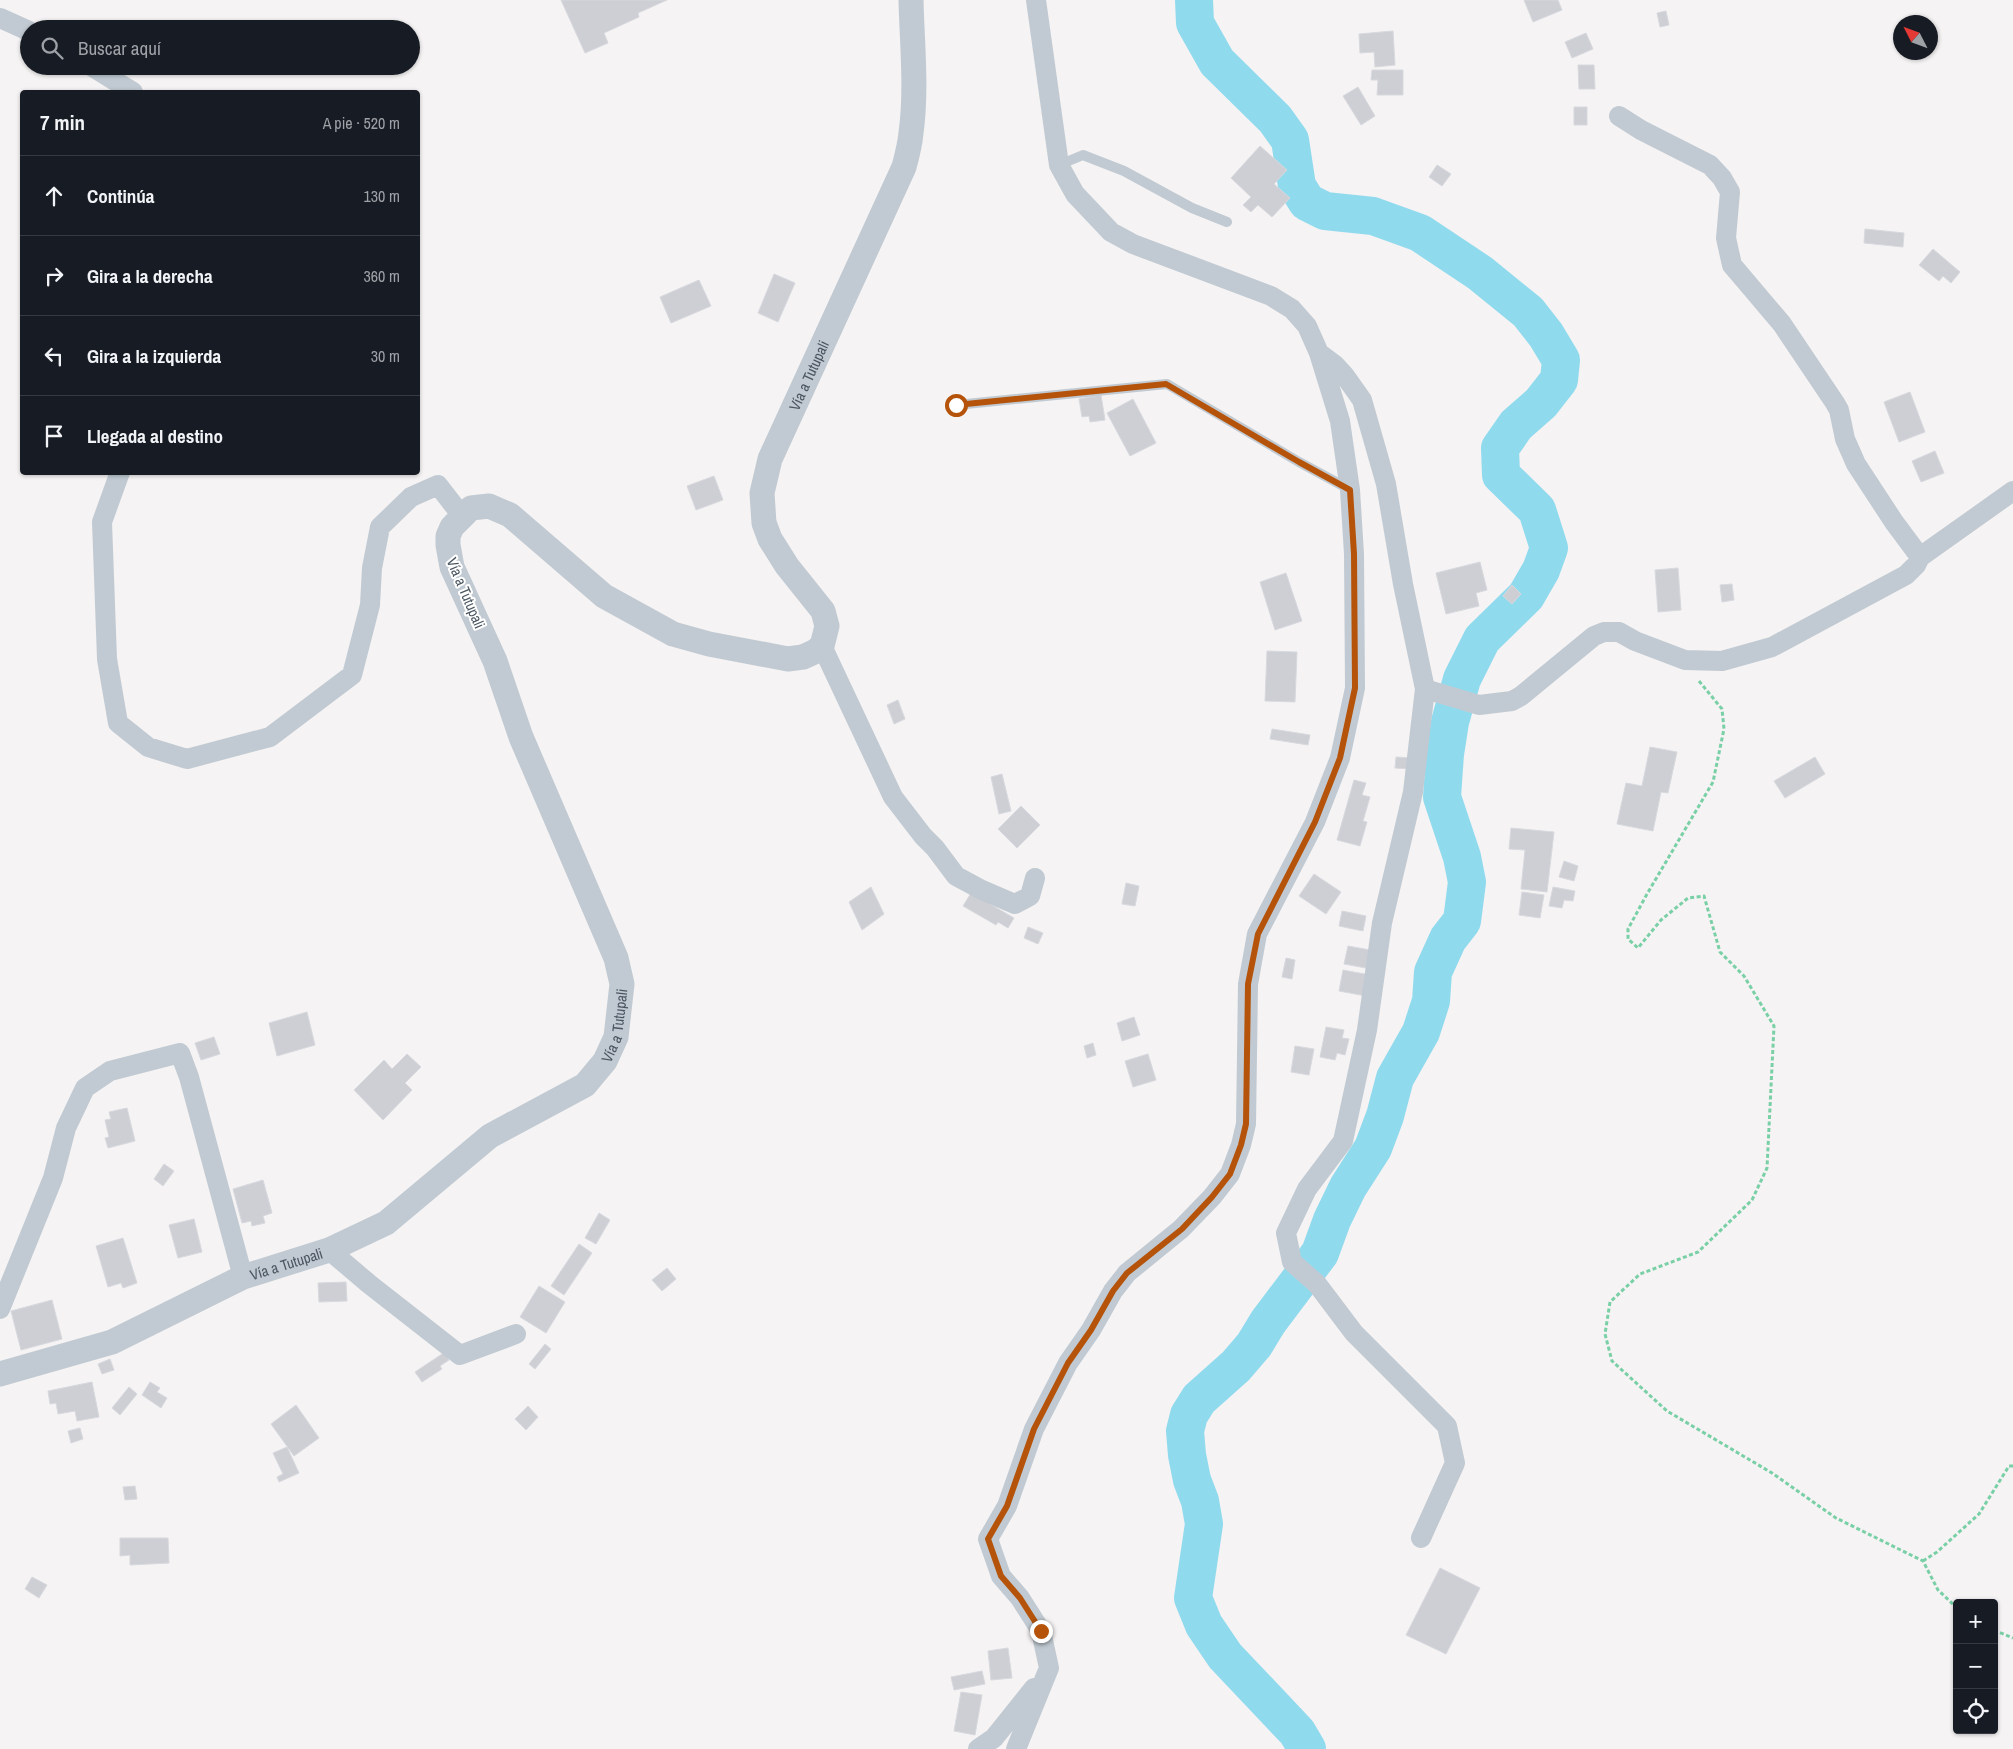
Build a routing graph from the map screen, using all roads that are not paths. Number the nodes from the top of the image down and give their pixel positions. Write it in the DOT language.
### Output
graph roads {
  1 [pos="911,0"];
  2 [pos="1036,0"];
  3 [pos="0,18"];
  4 [pos="20,27"];
  5 [pos="106,75"];
  6 [pos="131,90"];
  7 [pos="1619,116"];
  8 [pos="1059,165"];
  9 [pos="1227,222"];
  10 [pos="1319,353"];
  11 [pos="956,405"];
  12 [pos="119,475"];
  13 [pos="1350,490"];
  14 [pos="2013,491"];
  15 [pos="462,516"];
  16 [pos="1920,557"];
  17 [pos="822,646"];
  18 [pos="1434,691"];
  19 [pos="1035,878"];
  20 [pos="330,1250"];
  21 [pos="243,1277"];
  22 [pos="0,1309"];
  23 [pos="516,1334"];
  24 [pos="0,1374"];
  25 [pos="1422,1538"];
  26 [pos="1049,1668"];
  27 [pos="978,1749"];
  28 [pos="1016,1749"];
  1 -- 17 [label="street, Vía a Tutupali"];
  2 -- 8 [label="street"];
  3 -- 4 [label="street"];
  5 -- 6 [label="street"];
  7 -- 16 [label="street"];
  8 -- 9 [label="lane"];
  8 -- 10 [label="street"];
  10 -- 13 [label="street"];
  10 -- 18 [label="street"];
  11 -- 13 [label="lane"];
  12 -- 15 [label="street"];
  13 -- 26 [label="street"];
  14 -- 16 [label="street"];
  15 -- 17 [label="street"];
  15 -- 20 [label="street, Vía a Tutupali"];
  16 -- 18 [label="street"];
  17 -- 19 [label="street"];
  18 -- 25 [label="street"];
  20 -- 21 [label="street, Vía a Tutupali"];
  20 -- 23 [label="street"];
  21 -- 22 [label="street"];
  21 -- 24 [label="street, Vía a Tutupali"];
  26 -- 27 [label="street"];
  26 -- 28 [label="street"];
}
